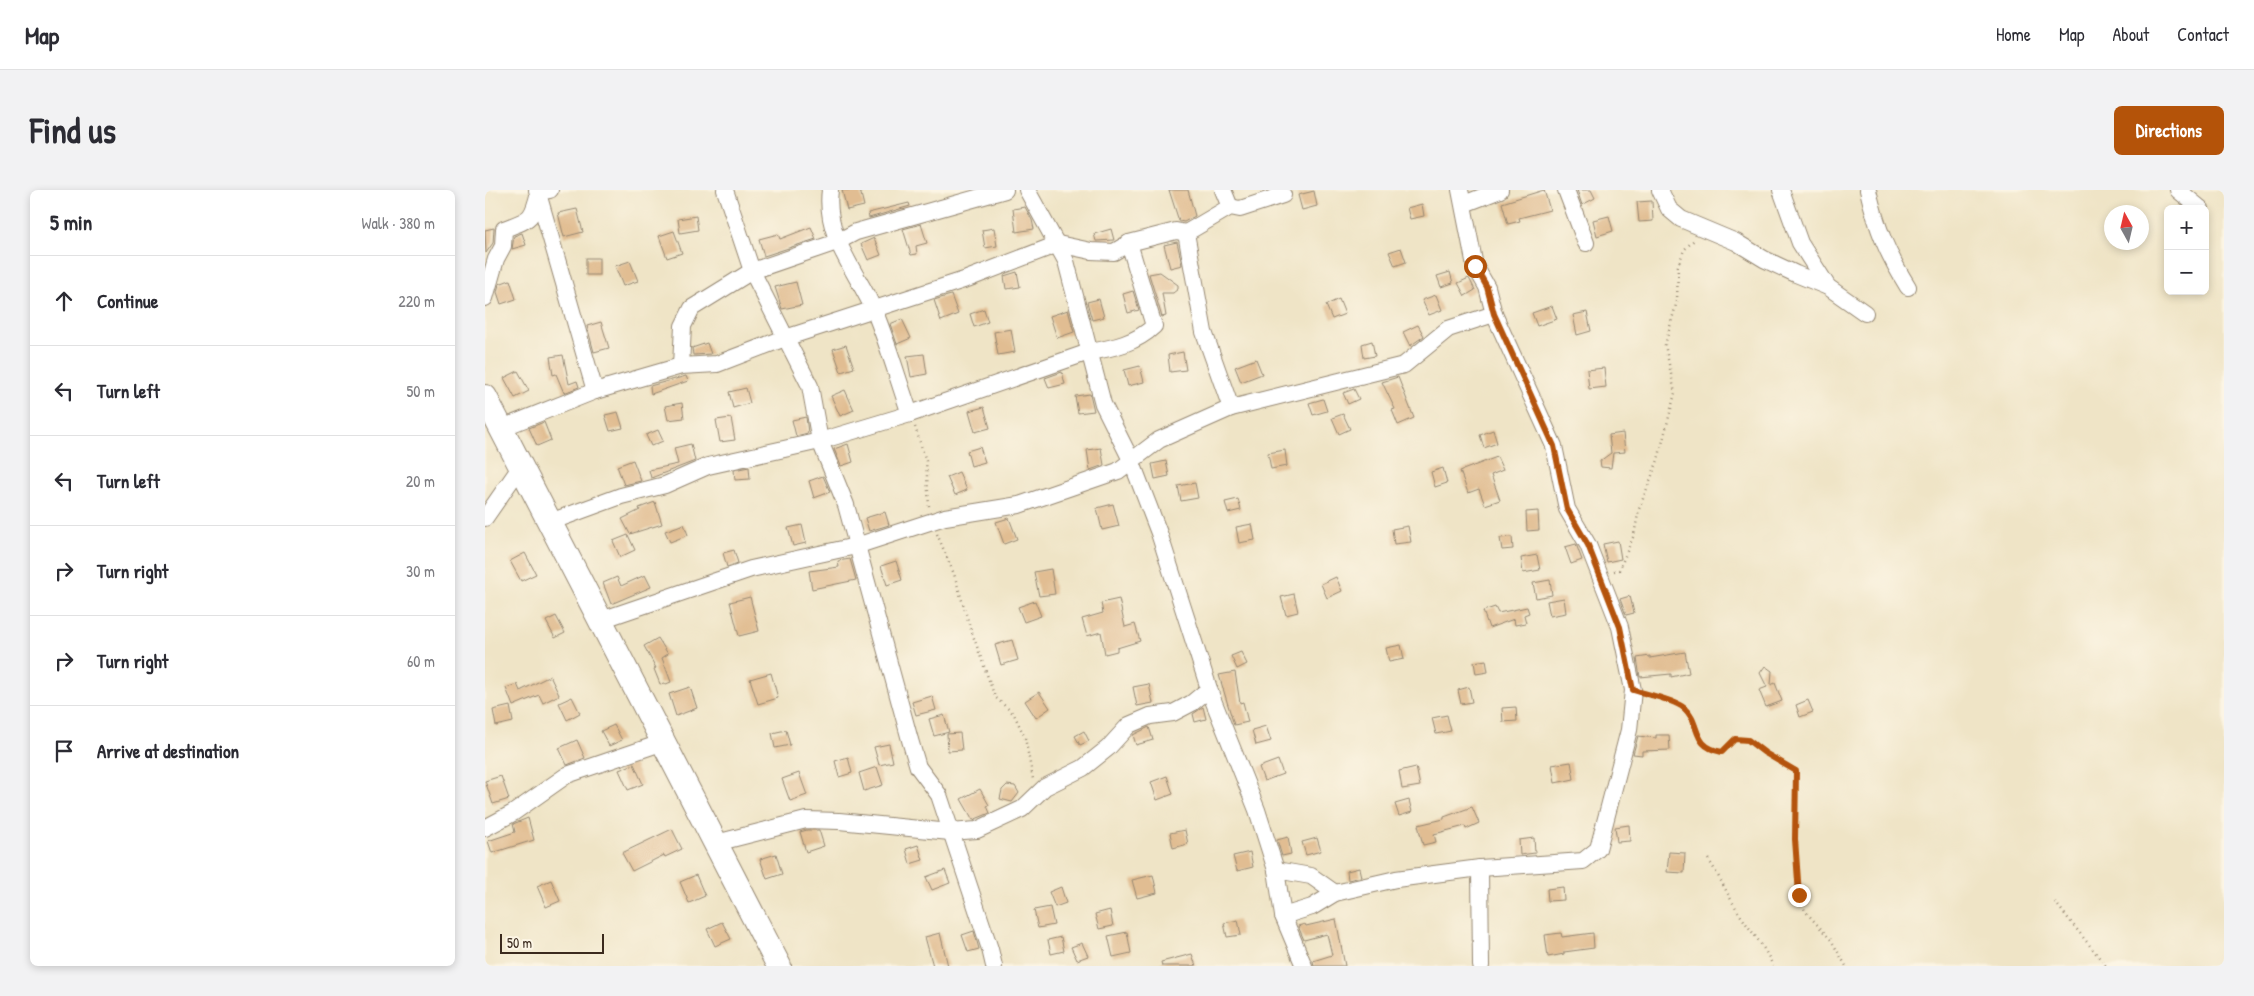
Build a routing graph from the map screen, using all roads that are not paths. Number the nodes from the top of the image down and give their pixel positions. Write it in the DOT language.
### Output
graph roads {
  1 [pos="725,190"];
  2 [pos="830,190"];
  3 [pos="1005,190"];
  4 [pos="1027,190"];
  5 [pos="1223,190"];
  6 [pos="1500,190"];
  7 [pos="1566,190"];
  8 [pos="1660,190"];
  9 [pos="1781,190"];
  10 [pos="1868,190"];
  11 [pos="2178,190"];
  12 [pos="542,191"];
  13 [pos="1283,195"];
  14 [pos="1462,197"];
  15 [pos="2196,205"];
  16 [pos="1230,208"];
  17 [pos="1186,233"];
  18 [pos="837,242"];
  19 [pos="1129,243"];
  20 [pos="1586,243"];
  21 [pos="1058,244"];
  22 [pos="752,271"];
  23 [pos="1828,286"];
  24 [pos="1908,287"];
  25 [pos="485,298"];
  26 [pos="874,310"];
  27 [pos="1865,313"];
  28 [pos="1494,314"];
  29 [pos="785,338"];
  30 [pos="1089,352"];
  31 [pos="681,366"];
  32 [pos="595,391"];
  33 [pos="485,397"];
  34 [pos="1231,408"];
  35 [pos="910,414"];
  36 [pos="501,428"];
  37 [pos="820,441"];
  38 [pos="1131,460"];
  39 [pos="521,466"];
  40 [pos="485,518"];
  41 [pos="550,522"];
  42 [pos="856,546"];
  43 [pos="601,620"];
  44 [pos="1209,689"];
  45 [pos="664,742"];
  46 [pos="485,828"];
  47 [pos="949,832"];
  48 [pos="716,843"];
  49 [pos="1480,868"];
  50 [pos="1276,870"];
  51 [pos="1335,893"];
  52 [pos="1283,916"];
  53 [pos="779,966"];
  54 [pos="993,966"];
  55 [pos="1303,966"];
  56 [pos="1481,966"];
  1 -- 22 [label="street"];
  2 -- 18 [label="street"];
  3 -- 18 [label="street"];
  4 -- 21 [label="street"];
  5 -- 16 [label="street"];
  6 -- 14 [label="street"];
  7 -- 20 [label="street"];
  8 -- 23 [label="street"];
  9 -- 23 [label="street"];
  10 -- 24 [label="street"];
  11 -- 15 [label="street"];
  12 -- 25 [label="street"];
  12 -- 32 [label="street"];
  13 -- 16 [label="street"];
  14 -- 28 [label="street"];
  16 -- 17 [label="street"];
  17 -- 19 [label="street"];
  17 -- 34 [label="street"];
  18 -- 22 [label="street"];
  18 -- 26 [label="street"];
  19 -- 21 [label="street"];
  19 -- 30 [label="street"];
  21 -- 26 [label="street"];
  21 -- 30 [label="street"];
  22 -- 29 [label="street"];
  22 -- 31 [label="street"];
  23 -- 27 [label="street"];
  26 -- 29 [label="street"];
  26 -- 35 [label="street"];
  28 -- 34 [label="street"];
  28 -- 49 [label="street"];
  29 -- 31 [label="street"];
  29 -- 37 [label="street"];
  30 -- 35 [label="street"];
  30 -- 38 [label="street"];
  31 -- 32 [label="street"];
  32 -- 36 [label="street"];
  33 -- 36 [label="main road"];
  34 -- 38 [label="street"];
  35 -- 37 [label="street"];
  36 -- 39 [label="main road"];
  37 -- 41 [label="street"];
  37 -- 42 [label="street"];
  38 -- 42 [label="street"];
  38 -- 44 [label="street"];
  39 -- 40 [label="street"];
  39 -- 41 [label="main road"];
  41 -- 43 [label="main road"];
  42 -- 43 [label="street"];
  42 -- 47 [label="street"];
  43 -- 45 [label="main road"];
  44 -- 47 [label="street"];
  44 -- 50 [label="street"];
  45 -- 46 [label="street"];
  45 -- 48 [label="main road"];
  47 -- 48 [label="street"];
  47 -- 54 [label="street"];
  48 -- 53 [label="main road"];
  49 -- 51 [label="street"];
  49 -- 56 [label="street"];
  50 -- 51 [label="street"];
  50 -- 52 [label="street"];
  51 -- 52 [label="street"];
  52 -- 55 [label="street"];
}
